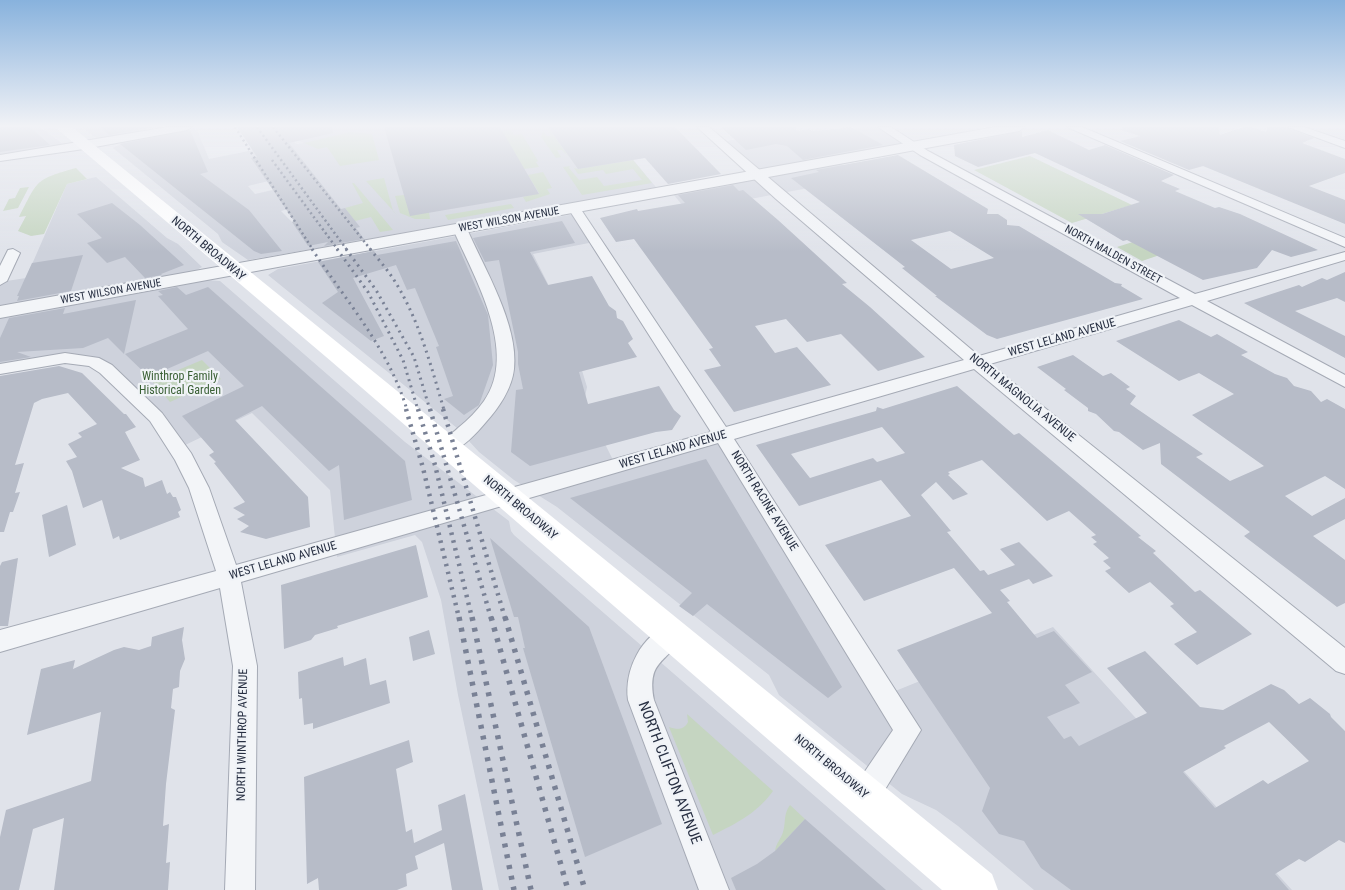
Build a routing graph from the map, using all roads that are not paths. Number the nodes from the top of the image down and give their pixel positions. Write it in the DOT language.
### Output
graph roads {
  1 [pos="111,169"];
  2 [pos="749,169"];
  3 [pos="791,169"];
  4 [pos="954,169"];
  5 [pos="1170,169"];
  6 [pos="756,175"];
  7 [pos="574,208"];
  8 [pos="460,229"];
  9 [pos="1345,243"];
  10 [pos="13,253"];
  11 [pos="1345,256"];
  12 [pos="233,270"];
  13 [pos="0,281"];
  14 [pos="1194,300"];
  15 [pos="0,312"];
  16 [pos="978,362"];
  17 [pos="0,369"];
  18 [pos="1345,382"];
  19 [pos="722,435"];
  20 [pos="448,446"];
  21 [pos="506,497"];
  22 [pos="229,576"];
  23 [pos="671,634"];
  24 [pos="0,641"];
  25 [pos="1345,663"];
  26 [pos="865,796"];
  27 [pos="240,890"];
  28 [pos="714,890"];
  29 [pos="976,890"];
  1 -- 12 [label="main road, NORTH BROADWAY"];
  2 -- 6 [label="street, NORTH MAGNOLIA AVENUE"];
  3 -- 6 [label="street, WEST WILSON AVENUE"];
  4 -- 14 [label="street, NORTH MALDEN STREET"];
  5 -- 9 [label="street"];
  6 -- 7 [label="street, WEST WILSON AVENUE"];
  6 -- 16 [label="street, NORTH MAGNOLIA AVENUE"];
  7 -- 8 [label="street, WEST WILSON AVENUE"];
  7 -- 19 [label="street, NORTH RACINE AVENUE"];
  8 -- 12 [label="street, WEST WILSON AVENUE"];
  8 -- 20 [label="street"];
  10 -- 13 [label="street"];
  11 -- 14 [label="street, WEST LELAND AVENUE"];
  12 -- 15 [label="street, WEST WILSON AVENUE"];
  12 -- 20 [label="main road, NORTH BROADWAY"];
  14 -- 16 [label="street, WEST LELAND AVENUE"];
  14 -- 18 [label="street, NORTH MALDEN STREET"];
  16 -- 19 [label="street, WEST LELAND AVENUE"];
  16 -- 25 [label="street, NORTH MAGNOLIA AVENUE"];
  17 -- 22 [label="street, NORTH WINTHROP AVENUE"];
  19 -- 21 [label="street, WEST LELAND AVENUE"];
  19 -- 26 [label="street, NORTH RACINE AVENUE"];
  20 -- 21 [label="main road, NORTH BROADWAY"];
  21 -- 22 [label="street, WEST LELAND AVENUE"];
  21 -- 23 [label="main road, NORTH BROADWAY"];
  22 -- 24 [label="street, WEST LELAND AVENUE"];
  22 -- 27 [label="street, NORTH WINTHROP AVENUE"];
  23 -- 26 [label="main road, NORTH BROADWAY"];
  23 -- 28 [label="street, NORTH CLIFTON AVENUE"];
  26 -- 29 [label="main road, NORTH BROADWAY"];
}
